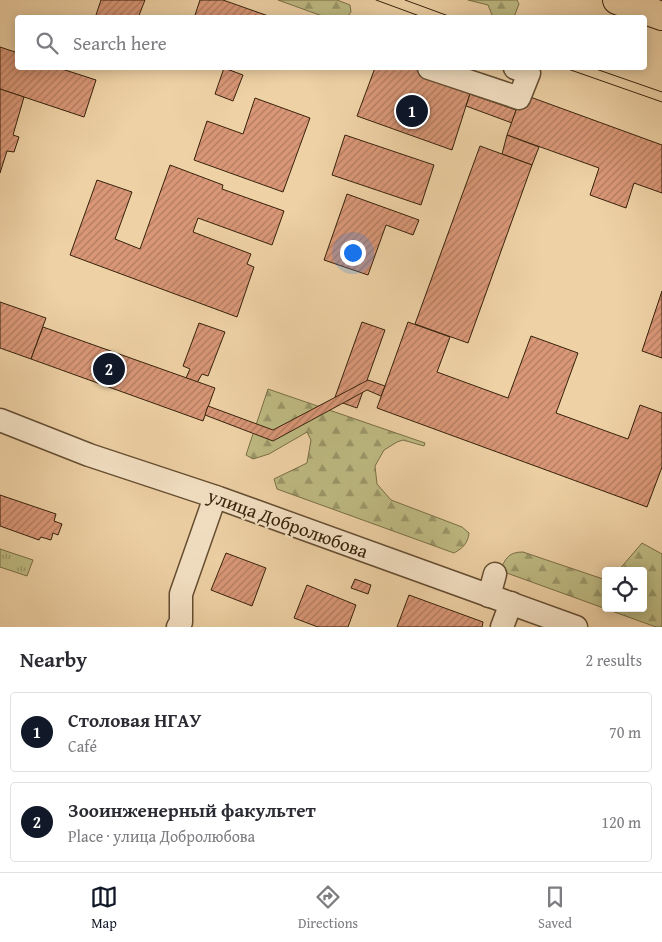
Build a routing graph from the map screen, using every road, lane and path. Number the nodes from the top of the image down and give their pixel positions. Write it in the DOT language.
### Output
graph roads {
  1 [pos="617,0"];
  2 [pos="662,16"];
  3 [pos="435,70"];
  4 [pos="521,70"];
  5 [pos="0,420"];
  6 [pos="215,497"];
  7 [pos="495,574"];
  8 [pos="489,596"];
  9 [pos="511,604"];
  10 [pos="178,627"];
  11 [pos="502,627"];
  12 [pos="576,627"];
  1 -- 2 [label="main road"];
  3 -- 4 [label="street"];
  5 -- 6 [label="street, улица Добролюбова"];
  6 -- 8 [label="street, улица Добролюбова"];
  6 -- 10 [label="street"];
  7 -- 8 [label="street"];
  8 -- 9 [label="street, улица Добролюбова"];
  9 -- 11 [label="street"];
  9 -- 12 [label="street, улица Добролюбова"];
}
